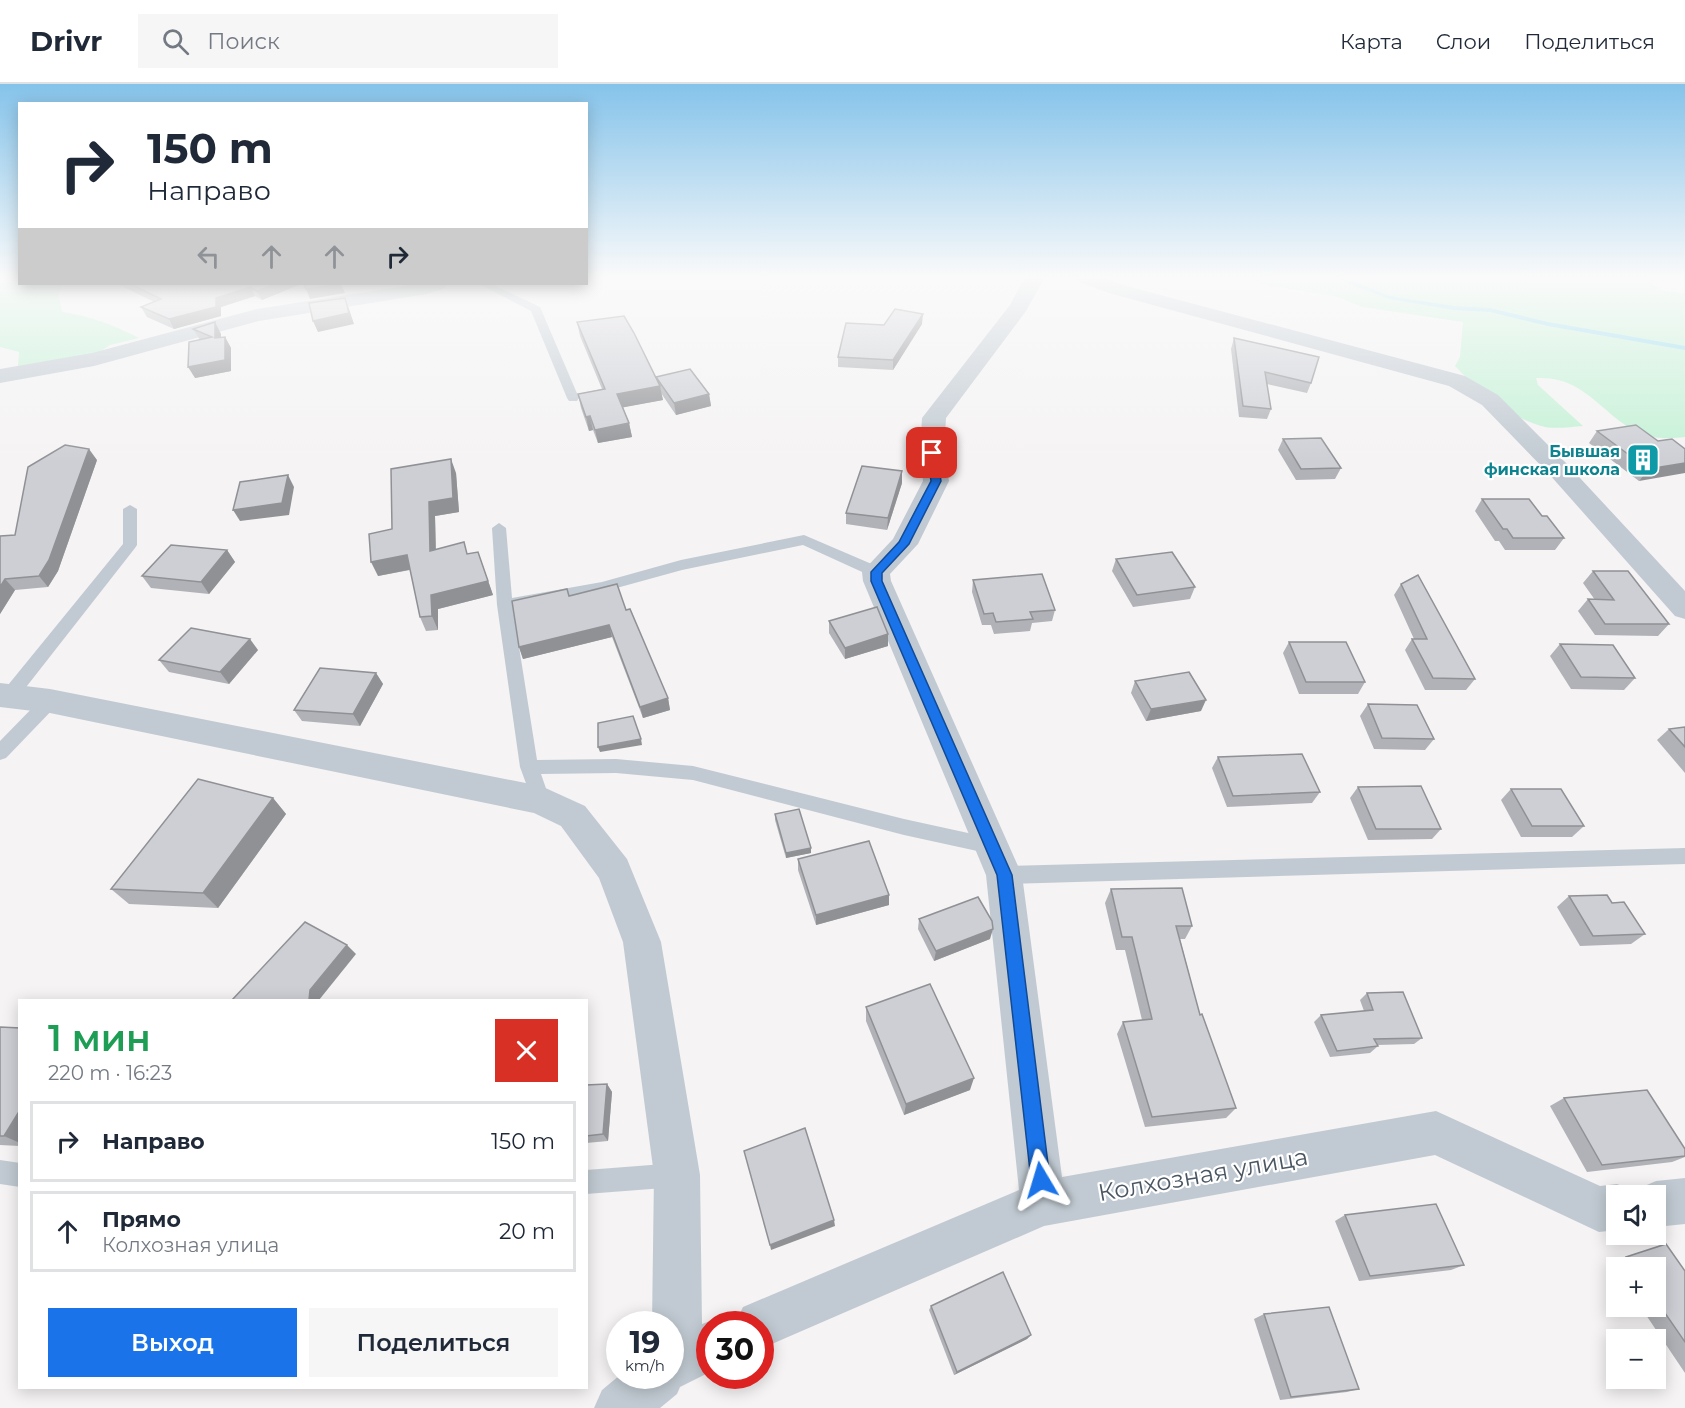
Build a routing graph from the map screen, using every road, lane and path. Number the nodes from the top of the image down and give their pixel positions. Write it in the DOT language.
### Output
graph roads {
  1 [pos="169,339"];
  2 [pos="548,339"];
  3 [pos="995,339"];
  4 [pos="1307,339"];
  5 [pos="0,376"];
  6 [pos="573,398"];
  7 [pos="130,509"];
  8 [pos="499,528"];
  9 [pos="876,572"];
  10 [pos="505,605"];
  11 [pos="1685,609"];
  12 [pos="5,695"];
  13 [pos="50,701"];
  14 [pos="0,753"];
  15 [pos="535,783"];
  16 [pos="1685,856"];
  17 [pos="998,861"];
  18 [pos="0,1172"];
  19 [pos="18,1175"];
  20 [pos="677,1175"];
  21 [pos="588,1182"];
  22 [pos="1685,1201"];
  23 [pos="1043,1203"];
  24 [pos="1666,1203"];
  25 [pos="1606,1208"];
  26 [pos="678,1311"];
  27 [pos="774,1318"];
  28 [pos="644,1389"];
  29 [pos="620,1408"];
  1 -- 5 [label="street"];
  2 -- 6 [label="lane"];
  3 -- 9 [label="street"];
  4 -- 11 [label="street"];
  7 -- 12 [label="lane"];
  8 -- 10 [label="lane"];
  9 -- 10 [label="lane"];
  9 -- 17 [label="street"];
  10 -- 15 [label="lane"];
  12 -- 13 [label="street"];
  13 -- 14 [label="lane"];
  13 -- 15 [label="street"];
  15 -- 17 [label="lane"];
  15 -- 20 [label="street"];
  16 -- 17 [label="lane"];
  17 -- 23 [label="street"];
  18 -- 19 [label="lane"];
  20 -- 21 [label="lane"];
  20 -- 26 [label="street"];
  22 -- 24 [label="street"];
  23 -- 25 [label="street, Колхозная улица"];
  23 -- 27 [label="street, Колхозная улица"];
  28 -- 29 [label="street"];
}
